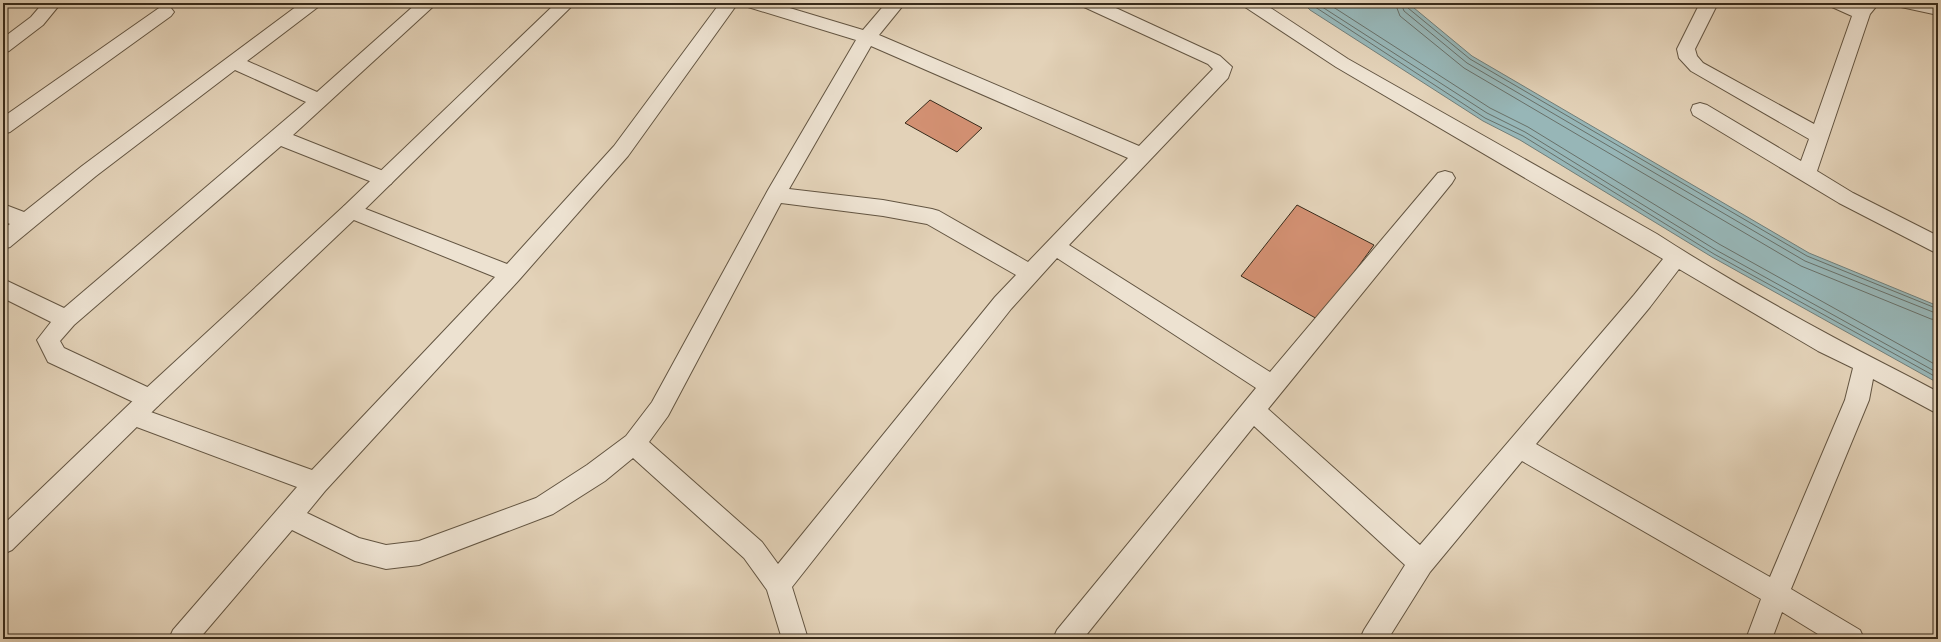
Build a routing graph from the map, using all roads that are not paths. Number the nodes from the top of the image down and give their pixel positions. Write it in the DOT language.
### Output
graph roads {
  1 [pos="52,3"];
  2 [pos="312,3"];
  3 [pos="428,3"];
  4 [pos="566,3"];
  5 [pos="729,3"];
  6 [pos="754,3"];
  7 [pos="896,3"];
  8 [pos="1090,3"];
  9 [pos="1251,3"];
  10 [pos="1710,3"];
  11 [pos="1838,3"];
  12 [pos="1907,3"];
  13 [pos="1866,8"];
  14 [pos="1938,8"];
  15 [pos="165,12"];
  16 [pos="867,37"];
  17 [pos="3,47"];
  18 [pos="233,62"];
  19 [pos="318,100"];
  20 [pos="1700,110"];
  21 [pos="3,127"];
  22 [pos="1819,136"];
  23 [pos="278,137"];
  24 [pos="1143,156"];
  25 [pos="1806,175"];
  26 [pos="1445,178"];
  27 [pos="384,179"];
  28 [pos="775,195"];
  29 [pos="351,211"];
  30 [pos="3,212"];
  31 [pos="26,222"];
  32 [pos="3,241"];
  33 [pos="1054,246"];
  34 [pos="1938,246"];
  35 [pos="1676,257"];
  36 [pos="1030,273"];
  37 [pos="511,274"];
  38 [pos="3,288"];
  39 [pos="66,319"];
  40 [pos="1865,363"];
  41 [pos="1272,386"];
  42 [pos="150,399"];
  43 [pos="1938,404"];
  44 [pos="1253,410"];
  45 [pos="134,416"];
  46 [pos="634,443"];
  47 [pos="1518,447"];
  48 [pos="316,482"];
  49 [pos="289,516"];
  50 [pos="3,542"];
  51 [pos="1421,562"];
  52 [pos="778,584"];
  53 [pos="1776,594"];
  54 [pos="182,639"];
  55 [pos="796,639"];
  56 [pos="1066,639"];
  57 [pos="1373,639"];
  58 [pos="1759,639"];
  59 [pos="1851,639"];
  1 -- 17 [label="street"];
  2 -- 18 [label="street"];
  3 -- 19 [label="street"];
  4 -- 27 [label="street"];
  5 -- 37 [label="street"];
  6 -- 16 [label="street"];
  7 -- 16 [label="street"];
  8 -- 24 [label="street"];
  9 -- 35 [label="street"];
  10 -- 22 [label="street"];
  11 -- 13 [label="street"];
  12 -- 14 [label="street"];
  13 -- 22 [label="street"];
  15 -- 21 [label="street"];
  16 -- 24 [label="street"];
  16 -- 28 [label="street"];
  18 -- 19 [label="street"];
  18 -- 31 [label="street"];
  19 -- 23 [label="street"];
  20 -- 25 [label="street"];
  22 -- 25 [label="street"];
  23 -- 27 [label="street"];
  23 -- 39 [label="street"];
  24 -- 33 [label="street"];
  25 -- 34 [label="street"];
  26 -- 41 [label="street"];
  27 -- 29 [label="street"];
  28 -- 36 [label="street"];
  28 -- 46 [label="street"];
  29 -- 37 [label="street"];
  29 -- 42 [label="street"];
  30 -- 31 [label="street"];
  31 -- 32 [label="street"];
  33 -- 36 [label="street"];
  33 -- 41 [label="street"];
  35 -- 40 [label="street"];
  35 -- 47 [label="street"];
  36 -- 52 [label="street"];
  37 -- 48 [label="street"];
  38 -- 39 [label="street"];
  39 -- 42 [label="street"];
  40 -- 43 [label="street"];
  40 -- 53 [label="street"];
  41 -- 44 [label="street"];
  42 -- 45 [label="street"];
  44 -- 51 [label="street"];
  44 -- 56 [label="street"];
  45 -- 48 [label="street"];
  45 -- 50 [label="street"];
  46 -- 49 [label="street"];
  46 -- 52 [label="street"];
  47 -- 51 [label="street"];
  47 -- 53 [label="street"];
  48 -- 49 [label="street"];
  49 -- 54 [label="street"];
  51 -- 57 [label="street"];
  52 -- 55 [label="street"];
  53 -- 58 [label="street"];
  53 -- 59 [label="street"];
}
